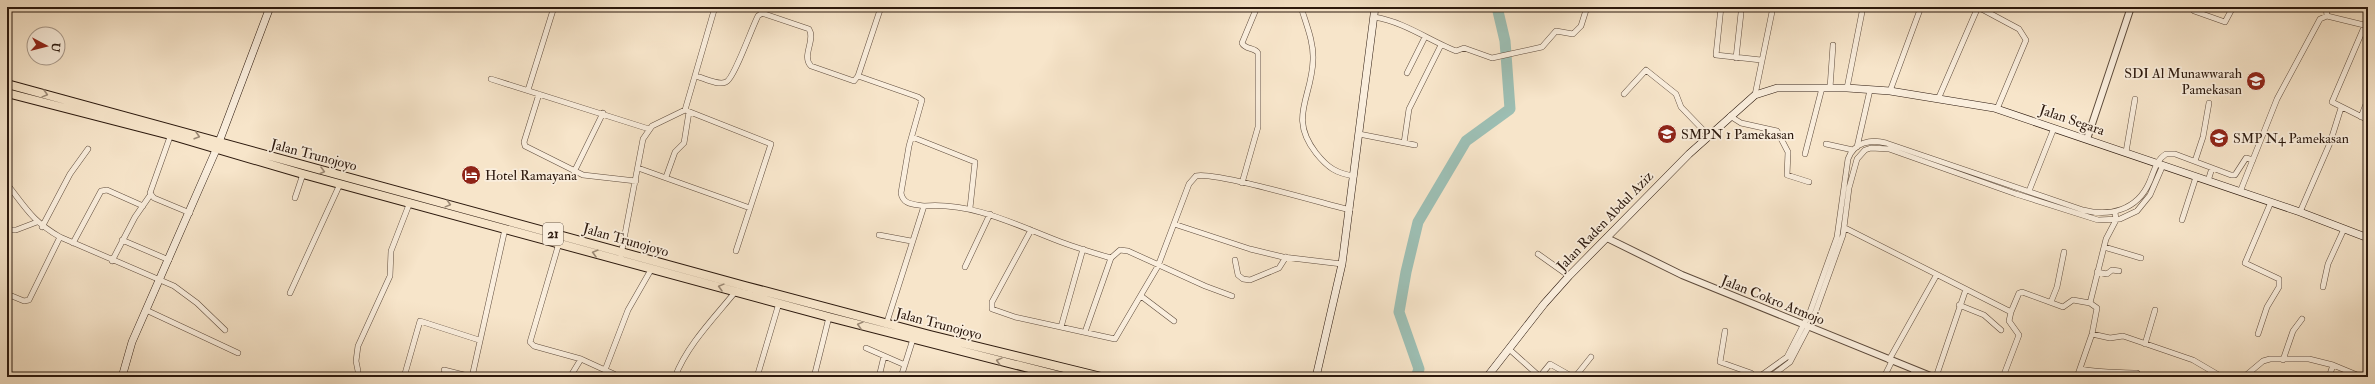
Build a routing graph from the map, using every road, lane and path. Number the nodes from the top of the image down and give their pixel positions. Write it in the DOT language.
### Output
graph roads {
  1 [pos="270,7"];
  2 [pos="554,7"];
  3 [pos="715,7"];
  4 [pos="882,7"];
  5 [pos="1257,7"];
  6 [pos="1301,7"];
  7 [pos="1375,7"];
  8 [pos="1587,7"];
  9 [pos="1721,7"];
  10 [pos="1773,7"];
  11 [pos="1863,7"];
  12 [pos="1921,7"];
  13 [pos="1978,7"];
  14 [pos="2131,7"];
  15 [pos="2196,7"];
  16 [pos="2233,7"];
  17 [pos="2327,12"];
  18 [pos="1741,13"];
  19 [pos="1374,17"];
  20 [pos="2366,26"];
  21 [pos="1425,37"];
  22 [pos="1441,45"];
  23 [pos="1833,46"];
  24 [pos="1736,58"];
  25 [pos="1761,60"];
  26 [pos="1407,73"];
  27 [pos="696,76"];
  28 [pos="858,76"];
  29 [pos="491,79"];
  30 [pos="7,84"];
  31 [pos="1826,88"];
  32 [pos="1847,88"];
  33 [pos="528,90"];
  34 [pos="1870,90"];
  35 [pos="1890,91"];
  36 [pos="7,93"];
  37 [pos="539,94"];
  38 [pos="1624,94"];
  39 [pos="1755,94"];
  40 [pos="1939,97"];
  41 [pos="60,98"];
  42 [pos="2135,99"];
  43 [pos="2368,99"];
  44 [pos="2209,103"];
  45 [pos="58,107"];
  46 [pos="2341,108"];
  47 [pos="1997,109"];
  48 [pos="687,111"];
  49 [pos="603,113"];
  50 [pos="1730,116"];
  51 [pos="2361,117"];
  52 [pos="2368,120"];
  53 [pos="2054,128"];
  54 [pos="649,129"];
  55 [pos="172,132"];
  56 [pos="1359,134"];
  57 [pos="1708,135"];
  58 [pos="912,137"];
  59 [pos="2087,139"];
  60 [pos="1404,143"];
  61 [pos="1826,144"];
  62 [pos="1875,144"];
  63 [pos="1415,145"];
  64 [pos="217,146"];
  65 [pos="88,149"];
  66 [pos="1856,151"];
  67 [pos="2126,152"];
  68 [pos="1805,154"];
  69 [pos="2252,160"];
  70 [pos="2195,161"];
  71 [pos="2160,164"];
  72 [pos="638,168"];
  73 [pos="2212,168"];
  74 [pos="574,172"];
  75 [pos="303,174"];
  76 [pos="1354,176"];
  77 [pos="666,177"];
  78 [pos="2196,177"];
  79 [pos="636,181"];
  80 [pos="2208,181"];
  81 [pos="1809,182"];
  82 [pos="1242,183"];
  83 [pos="7,184"];
  84 [pos="340,184"];
  85 [pos="1847,187"];
  86 [pos="2240,192"];
  87 [pos="2028,193"];
  88 [pos="151,194"];
  89 [pos="2146,196"];
  90 [pos="294,198"];
  91 [pos="410,202"];
  92 [pos="2271,202"];
  93 [pos="143,206"];
  94 [pos="924,206"];
  95 [pos="2136,206"];
  96 [pos="750,208"];
  97 [pos="970,208"];
  98 [pos="1350,210"];
  99 [pos="2300,212"];
  100 [pos="190,213"];
  101 [pos="990,214"];
  102 [pos="2115,215"];
  103 [pos="2182,220"];
  104 [pos="37,222"];
  105 [pos="1174,224"];
  106 [pos="42,227"];
  107 [pos="1845,228"];
  108 [pos="505,229"];
  109 [pos="2344,229"];
  110 [pos="7,230"];
  111 [pos="1031,230"];
  112 [pos="879,235"];
  113 [pos="60,237"];
  114 [pos="1607,238"];
  115 [pos="2368,238"];
  116 [pos="122,240"];
  117 [pos="911,242"];
  118 [pos="73,243"];
  119 [pos="559,243"];
  120 [pos="2104,247"];
  121 [pos="1836,248"];
  122 [pos="1083,249"];
  123 [pos="736,251"];
  124 [pos="2064,252"];
  125 [pos="1538,254"];
  126 [pos="621,256"];
  127 [pos="1286,257"];
  128 [pos="1111,258"];
  129 [pos="2142,258"];
  130 [pos="112,260"];
  131 [pos="169,260"];
  132 [pos="1235,260"];
  133 [pos="1342,264"];
  134 [pos="1158,266"];
  135 [pos="965,267"];
  136 [pos="652,268"];
  137 [pos="2119,271"];
  138 [pos="2097,272"];
  139 [pos="1569,276"];
  140 [pos="1936,276"];
  141 [pos="160,281"];
  142 [pos="2323,287"];
  143 [pos="1966,289"];
  144 [pos="736,291"];
  145 [pos="7,294"];
  146 [pos="290,294"];
  147 [pos="1141,296"];
  148 [pos="1232,296"];
  149 [pos="2050,302"];
  150 [pos="779,303"];
  151 [pos="2090,303"];
  152 [pos="1959,305"];
  153 [pos="146,310"];
  154 [pos="2155,310"];
  155 [pos="2011,312"];
  156 [pos="829,317"];
  157 [pos="2302,319"];
  158 [pos="1174,321"];
  159 [pos="886,327"];
  160 [pos="1061,327"];
  161 [pos="1807,327"];
  162 [pos="225,330"];
  163 [pos="2001,330"];
  164 [pos="1725,331"];
  165 [pos="1085,332"];
  166 [pos="2092,334"];
  167 [pos="2258,334"];
  168 [pos="913,339"];
  169 [pos="479,340"];
  170 [pos="2145,344"];
  171 [pos="866,348"];
  172 [pos="1508,349"];
  173 [pos="238,353"];
  174 [pos="884,356"];
  175 [pos="1591,357"];
  176 [pos="581,359"];
  177 [pos="2283,360"];
  178 [pos="1890,361"];
  179 [pos="905,365"];
  180 [pos="2333,365"];
  181 [pos="2080,369"];
  182 [pos="444,370"];
  183 [pos="605,370"];
  184 [pos="1915,370"];
  185 [pos="358,371"];
  186 [pos="2137,373"];
  187 [pos="1039,374"];
  188 [pos="122,377"];
  189 [pos="404,377"];
  190 [pos="472,377"];
  191 [pos="570,377"];
  192 [pos="615,377"];
  193 [pos="675,377"];
  194 [pos="757,377"];
  195 [pos="814,377"];
  196 [pos="879,377"];
  197 [pos="901,377"];
  198 [pos="1064,377"];
  199 [pos="1101,377"];
  200 [pos="1316,377"];
  201 [pos="1487,377"];
  202 [pos="1574,377"];
  203 [pos="1755,377"];
  204 [pos="1759,377"];
  205 [pos="1770,377"];
  206 [pos="1884,377"];
  207 [pos="1911,377"];
  208 [pos="1933,377"];
  209 [pos="1936,377"];
  210 [pos="2003,377"];
  211 [pos="2077,377"];
  212 [pos="2222,377"];
  213 [pos="2244,377"];
  214 [pos="2329,377"];
  215 [pos="2362,377"];
  1 -- 64 [label="main road"];
  2 -- 33 [label="street"];
  3 -- 27 [label="street"];
  4 -- 28 [label="street"];
  5 -- 82 [label="street"];
  6 -- 76 [label="street"];
  7 -- 19 [label="main road"];
  8 -- 22 [label="street"];
  9 -- 24 [label="street"];
  10 -- 25 [label="street"];
  11 -- 32 [label="street"];
  12 -- 35 [label="street"];
  13 -- 40 [label="street"];
  13 -- 47 [label="street"];
  14 -- 59 [label="street"];
  15 -- 16 [label="street"];
  17 -- 20 [label="street"];
  17 -- 69 [label="street"];
  18 -- 24 [label="street"];
  19 -- 21 [label="street"];
  19 -- 56 [label="main road"];
  20 -- 46 [label="street"];
  21 -- 22 [label="street"];
  21 -- 26 [label="street"];
  22 -- 60 [label="street"];
  23 -- 31 [label="street"];
  24 -- 25 [label="street"];
  25 -- 39 [label="street"];
  27 -- 28 [label="street"];
  27 -- 48 [label="street"];
  28 -- 58 [label="street"];
  29 -- 33 [label="street"];
  30 -- 41 [label="highway, Jalan Trunojoyo / 21, one-way"];
  31 -- 32 [label="main road, Jalan Segara"];
  31 -- 39 [label="main road, Jalan Segara"];
  31 -- 68 [label="street"];
  32 -- 34 [label="main road, Jalan Segara"];
  33 -- 37 [label="street"];
  34 -- 35 [label="main road, Jalan Segara"];
  34 -- 66 [label="street"];
  35 -- 40 [label="main road, Jalan Segara"];
  36 -- 45 [label="highway, Jalan Trunojoyo / 21"];
  37 -- 49 [label="street"];
  37 -- 74 [label="street"];
  38 -- 57 [label="street"];
  39 -- 50 [label="main road, Jalan Raden Abdul Aziz"];
  40 -- 47 [label="main road, Jalan Segara"];
  41 -- 45 [label="highway"];
  41 -- 55 [label="highway, Jalan Trunojoyo / 21"];
  42 -- 67 [label="street"];
  43 -- 51 [label="street"];
  44 -- 70 [label="street"];
  45 -- 55 [label="highway, Jalan Trunojoyo / 21"];
  46 -- 51 [label="street"];
  46 -- 99 [label="street"];
  47 -- 53 [label="main road, Jalan Segara"];
  48 -- 54 [label="street"];
  48 -- 77 [label="street"];
  48 -- 96 [label="street"];
  49 -- 54 [label="street"];
  49 -- 74 [label="street"];
  50 -- 57 [label="main road, Jalan Raden Abdul Aziz"];
  50 -- 81 [label="street"];
  51 -- 52 [label="street"];
  53 -- 59 [label="main road, Jalan Segara"];
  53 -- 87 [label="street"];
  54 -- 72 [label="street"];
  55 -- 64 [label="highway, Jalan Trunojoyo / 21"];
  55 -- 88 [label="street"];
  56 -- 60 [label="street"];
  56 -- 76 [label="main road"];
  57 -- 114 [label="main road, Jalan Raden Abdul Aziz"];
  58 -- 94 [label="street"];
  58 -- 97 [label="street"];
  59 -- 67 [label="main road, Jalan Segara"];
  60 -- 63 [label="street"];
  61 -- 66 [label="street"];
  62 -- 66 [label="street"];
  62 -- 66 [label="street"];
  62 -- 87 [label="street"];
  64 -- 75 [label="highway, Jalan Trunojoyo / 21"];
  64 -- 100 [label="main road"];
  64 -- 126 [label="highway, Jalan Trunojoyo / 21, one-way"];
  65 -- 106 [label="street"];
  66 -- 85 [label="street"];
  66 -- 85 [label="street"];
  67 -- 71 [label="main road, Jalan Segara"];
  69 -- 73 [label="street"];
  69 -- 86 [label="street"];
  70 -- 71 [label="street"];
  70 -- 73 [label="street"];
  71 -- 78 [label="main road, Jalan Segara"];
  71 -- 89 [label="street"];
  72 -- 77 [label="street"];
  72 -- 79 [label="street"];
  73 -- 80 [label="street"];
  74 -- 79 [label="street"];
  75 -- 84 [label="highway, Jalan Trunojoyo / 21"];
  75 -- 90 [label="street"];
  76 -- 98 [label="main road"];
  77 -- 96 [label="street"];
  78 -- 80 [label="main road, Jalan Segara"];
  78 -- 103 [label="street"];
  79 -- 126 [label="street"];
  80 -- 86 [label="main road, Jalan Segara"];
  82 -- 98 [label="street"];
  82 -- 105 [label="street"];
  83 -- 104 [label="street"];
  84 -- 91 [label="highway, Jalan Trunojoyo / 21"];
  84 -- 146 [label="street"];
  85 -- 107 [label="street"];
  85 -- 121 [label="street"];
  86 -- 92 [label="main road, Jalan Segara"];
  87 -- 102 [label="street"];
  88 -- 93 [label="street"];
  88 -- 100 [label="street"];
  89 -- 95 [label="street"];
  89 -- 95 [label="street"];
  91 -- 108 [label="highway, Jalan Trunojoyo / 21"];
  91 -- 185 [label="street"];
  92 -- 99 [label="main road, Jalan Segara"];
  92 -- 167 [label="street"];
  93 -- 116 [label="street"];
  93 -- 118 [label="street"];
  94 -- 97 [label="street"];
  94 -- 117 [label="street"];
  95 -- 102 [label="street"];
  95 -- 102 [label="street"];
  96 -- 123 [label="street"];
  97 -- 101 [label="street"];
  98 -- 133 [label="main road"];
  99 -- 109 [label="main road, Jalan Segara"];
  100 -- 131 [label="main road"];
  101 -- 111 [label="street"];
  101 -- 135 [label="street"];
  102 -- 120 [label="street"];
  104 -- 106 [label="street"];
  104 -- 110 [label="street"];
  105 -- 127 [label="street"];
  105 -- 134 [label="street"];
  106 -- 113 [label="street"];
  107 -- 121 [label="street"];
  107 -- 140 [label="street"];
  108 -- 119 [label="highway, Jalan Trunojoyo / 21"];
  108 -- 169 [label="street"];
  109 -- 115 [label="main road, Jalan Segara"];
  109 -- 142 [label="street"];
  111 -- 122 [label="street"];
  111 -- 160 [label="street"];
  112 -- 117 [label="street"];
  113 -- 118 [label="street"];
  113 -- 145 [label="street"];
  114 -- 139 [label="main road, Jalan Raden Abdul Aziz"];
  114 -- 161 [label="street, Jalan Cokro Atmojo"];
  116 -- 130 [label="street"];
  116 -- 131 [label="street"];
  117 -- 159 [label="street"];
  118 -- 130 [label="street"];
  126 -- 119 [label="highway, Jalan Trunojoyo / 21, one-way"];
  119 -- 176 [label="street"];
  120 -- 129 [label="street"];
  120 -- 138 [label="street"];
  121 -- 161 [label="street"];
  122 -- 128 [label="street"];
  122 -- 160 [label="street"];
  124 -- 149 [label="street"];
  125 -- 139 [label="street"];
  126 -- 136 [label="highway, Jalan Trunojoyo / 21"];
  126 -- 159 [label="highway, Jalan Trunojoyo / 21"];
  127 -- 132 [label="street"];
  127 -- 133 [label="street"];
  128 -- 134 [label="street"];
  128 -- 165 [label="street"];
  130 -- 141 [label="street"];
  131 -- 141 [label="main road"];
  133 -- 200 [label="main road"];
  134 -- 147 [label="street"];
  134 -- 148 [label="street"];
  144 -- 136 [label="highway, Jalan Trunojoyo / 21, one-way"];
  136 -- 183 [label="street"];
  137 -- 138 [label="street"];
  138 -- 151 [label="street"];
  139 -- 172 [label="main road, Jalan Raden Abdul Aziz"];
  140 -- 143 [label="street"];
  140 -- 178 [label="street"];
  141 -- 153 [label="main road"];
  141 -- 162 [label="street"];
  143 -- 152 [label="street"];
  143 -- 155 [label="street"];
  144 -- 150 [label="highway, Jalan Trunojoyo / 21"];
  144 -- 193 [label="street"];
  147 -- 158 [label="street"];
  147 -- 165 [label="street"];
  149 -- 151 [label="street"];
  149 -- 155 [label="street"];
  150 -- 156 [label="highway, Jalan Trunojoyo / 21"];
  150 -- 194 [label="street"];
  151 -- 166 [label="street"];
  152 -- 163 [label="street"];
  152 -- 209 [label="street"];
  153 -- 173 [label="street"];
  153 -- 188 [label="main road"];
  154 -- 170 [label="street"];
  155 -- 210 [label="street"];
  159 -- 156 [label="highway, Jalan Trunojoyo / 21, one-way"];
  156 -- 195 [label="street"];
  157 -- 177 [label="street"];
  159 -- 168 [label="highway, Jalan Trunojoyo / 21"];
  159 -- 199 [label="highway, Jalan Trunojoyo / 21"];
  160 -- 165 [label="street"];
  161 -- 178 [label="street, Jalan Cokro Atmojo"];
  161 -- 204 [label="street"];
  161 -- 205 [label="street"];
  164 -- 203 [label="street"];
  166 -- 170 [label="street"];
  166 -- 181 [label="street"];
  168 -- 179 [label="street"];
  187 -- 168 [label="highway, Jalan Trunojoyo / 21, one-way"];
  169 -- 189 [label="street"];
  169 -- 190 [label="street"];
  170 -- 212 [label="street"];
  171 -- 174 [label="street"];
  172 -- 201 [label="main road, Jalan Raden Abdul Aziz"];
  172 -- 202 [label="street"];
  174 -- 179 [label="street"];
  174 -- 196 [label="street"];
  175 -- 202 [label="street"];
  176 -- 183 [label="street"];
  176 -- 191 [label="street"];
  177 -- 180 [label="street"];
  177 -- 213 [label="street"];
  178 -- 184 [label="street, Jalan Cokro Atmojo"];
  178 -- 206 [label="street"];
  179 -- 197 [label="street"];
  180 -- 214 [label="street"];
  180 -- 215 [label="street"];
  181 -- 186 [label="street"];
  181 -- 211 [label="street"];
  182 -- 190 [label="street"];
  183 -- 192 [label="street"];
  184 -- 207 [label="street"];
  184 -- 208 [label="street, Jalan Cokro Atmojo"];
  187 -- 198 [label="highway, Jalan Trunojoyo / 21"];
}
